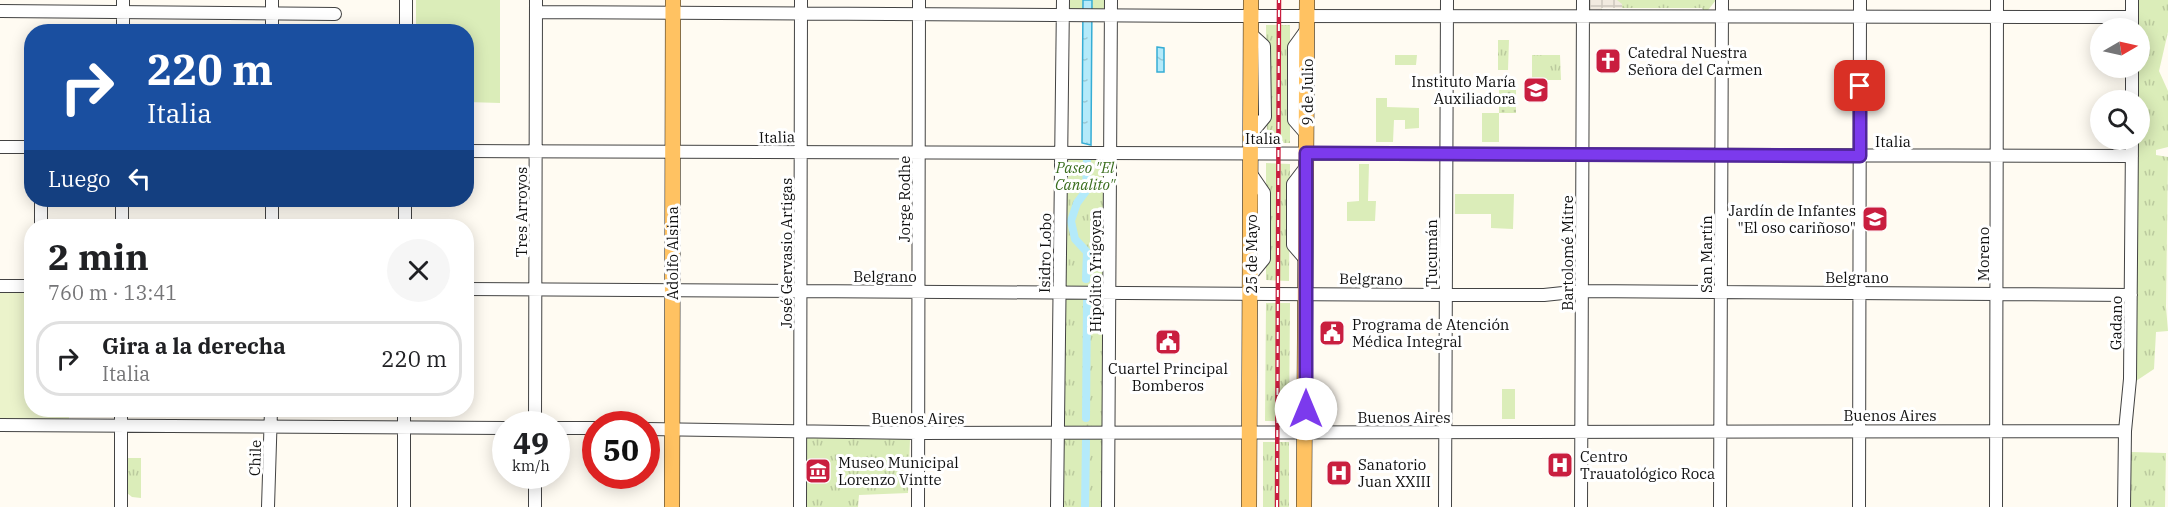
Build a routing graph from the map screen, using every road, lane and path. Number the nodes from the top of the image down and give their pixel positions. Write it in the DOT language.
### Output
graph roads {
  1 [pos="406,0"];
  2 [pos="801,0"];
  3 [pos="920,0"];
  4 [pos="1063,0"];
  5 [pos="1111,0"];
  6 [pos="1251,0"];
  7 [pos="1307,0"];
  8 [pos="1447,0"];
  9 [pos="1583,0"];
  10 [pos="1722,0"];
  11 [pos="1860,0"];
  12 [pos="1997,0"];
  13 [pos="2132,0"];
  14 [pos="123,6"];
  15 [pos="272,6"];
  16 [pos="536,6"];
  17 [pos="673,6"];
  18 [pos="0,11"];
  19 [pos="335,14"];
  20 [pos="801,14"];
  21 [pos="920,14"];
  22 [pos="1062,15"];
  23 [pos="1447,15"];
  24 [pos="1111,16"];
  25 [pos="1251,16"];
  26 [pos="1722,16"];
  27 [pos="1997,16"];
  28 [pos="1582,17"];
  29 [pos="1860,17"];
  30 [pos="2132,18"];
  31 [pos="2090,21"];
  32 [pos="1307,22"];
  33 [pos="123,24"];
  34 [pos="272,24"];
  35 [pos="406,24"];
  36 [pos="0,147"];
  37 [pos="24,147"];
  38 [pos="2132,150"];
  39 [pos="474,151"];
  40 [pos="536,151"];
  41 [pos="801,151"];
  42 [pos="919,151"];
  43 [pos="1061,152"];
  44 [pos="1110,152"];
  45 [pos="673,153"];
  46 [pos="1251,153"];
  47 [pos="1446,154"];
  48 [pos="1582,154"];
  49 [pos="1721,155"];
  50 [pos="1860,156"];
  51 [pos="1997,156"];
  52 [pos="2132,156"];
  53 [pos="1306,160"];
  54 [pos="0,286"];
  55 [pos="24,286"];
  56 [pos="474,289"];
  57 [pos="535,289"];
  58 [pos="672,290"];
  59 [pos="801,291"];
  60 [pos="918,291"];
  61 [pos="1582,291"];
  62 [pos="1060,292"];
  63 [pos="1110,292"];
  64 [pos="1859,292"];
  65 [pos="1998,292"];
  66 [pos="1250,293"];
  67 [pos="1306,293"];
  68 [pos="1721,293"];
  69 [pos="1446,295"];
  70 [pos="2131,295"];
  71 [pos="535,411"];
  72 [pos="122,417"];
  73 [pos="271,417"];
  74 [pos="405,417"];
  75 [pos="0,425"];
  76 [pos="121,425"];
  77 [pos="271,426"];
  78 [pos="404,428"];
  79 [pos="492,428"];
  80 [pos="660,429"];
  81 [pos="672,429"];
  82 [pos="1858,430"];
  83 [pos="1582,431"];
  84 [pos="1720,431"];
  85 [pos="1996,431"];
  86 [pos="2125,431"];
  87 [pos="800,432"];
  88 [pos="1058,432"];
  89 [pos="1109,432"];
  90 [pos="1249,432"];
  91 [pos="1305,432"];
  92 [pos="1445,432"];
  93 [pos="918,433"];
  94 [pos="535,489"];
  95 [pos="121,507"];
  96 [pos="268,507"];
  97 [pos="404,507"];
  98 [pos="535,507"];
  99 [pos="672,507"];
  100 [pos="800,507"];
  101 [pos="918,507"];
  102 [pos="1057,507"];
  103 [pos="1108,507"];
  104 [pos="1249,507"];
  105 [pos="1304,507"];
  106 [pos="1445,507"];
  107 [pos="1581,507"];
  108 [pos="1720,507"];
  109 [pos="1859,507"];
  110 [pos="1996,507"];
  111 [pos="2124,507"];
  1 -- 35 [label="street"];
  2 -- 20 [label="street, José Gervasio Artigas"];
  3 -- 21 [label="street, Jorge Rodhe"];
  4 -- 22 [label="street, Isidro Lobo"];
  5 -- 24 [label="street, Hipólito Yrigoyen"];
  6 -- 25 [label="main road, 25 de Mayo"];
  7 -- 32 [label="main road, 9 de Julio"];
  8 -- 23 [label="street, Tucumán"];
  9 -- 28 [label="street, Bartolomé Mitre"];
  10 -- 26 [label="street, San Martín"];
  11 -- 29 [label="street"];
  12 -- 27 [label="street, Moreno"];
  13 -- 30 [label="street"];
  14 -- 15 [label="street"];
  14 -- 18 [label="street"];
  14 -- 33 [label="street"];
  15 -- 19 [label="street"];
  15 -- 34 [label="street"];
  16 -- 17 [label="street"];
  16 -- 40 [label="street, Tres Arroyos"];
  17 -- 20 [label="street"];
  17 -- 45 [label="main road, Adolfo Alsina"];
  20 -- 21 [label="street"];
  20 -- 41 [label="street, José Gervasio Artigas"];
  21 -- 22 [label="street"];
  21 -- 42 [label="street, Jorge Rodhe"];
  22 -- 24 [label="street"];
  22 -- 43 [label="street, Isidro Lobo"];
  23 -- 28 [label="street"];
  23 -- 32 [label="street"];
  23 -- 47 [label="street, Tucumán"];
  24 -- 25 [label="street"];
  24 -- 44 [label="street, Hipólito Yrigoyen"];
  25 -- 32 [label="street"];
  25 -- 46 [label="main road, 25 de Mayo"];
  26 -- 28 [label="street"];
  26 -- 29 [label="street"];
  26 -- 49 [label="street, San Martín"];
  27 -- 29 [label="street"];
  27 -- 31 [label="street"];
  27 -- 51 [label="street, Moreno"];
  28 -- 48 [label="street, Bartolomé Mitre"];
  29 -- 50 [label="street"];
  32 -- 53 [label="main road, 9 de Julio"];
  36 -- 37 [label="street"];
  38 -- 52 [label="street, Gadano"];
  39 -- 40 [label="street, Italia"];
  40 -- 45 [label="street, Italia"];
  40 -- 57 [label="street, Tres Arroyos"];
  41 -- 42 [label="street, Italia"];
  41 -- 45 [label="street, Italia"];
  41 -- 59 [label="street, José Gervasio Artigas"];
  42 -- 43 [label="street, Italia"];
  42 -- 60 [label="street, Jorge Rodhe"];
  43 -- 44 [label="street, Italia"];
  43 -- 62 [label="street, Isidro Lobo"];
  44 -- 46 [label="street, Italia"];
  44 -- 63 [label="street, Hipólito Yrigoyen"];
  45 -- 58 [label="main road, Adolfo Alsina"];
  46 -- 53 [label="street, Italia"];
  46 -- 66 [label="main road, 25 de Mayo"];
  47 -- 48 [label="street, Italia"];
  47 -- 53 [label="street, Italia"];
  47 -- 69 [label="street, Tucumán"];
  48 -- 49 [label="street, Italia"];
  48 -- 61 [label="street, Bartolomé Mitre"];
  49 -- 50 [label="street, Italia"];
  49 -- 68 [label="street, San Martín"];
  50 -- 51 [label="street, Italia"];
  50 -- 64 [label="street"];
  51 -- 52 [label="street, Italia"];
  51 -- 65 [label="street, Moreno"];
  52 -- 70 [label="street, Gadano"];
  53 -- 67 [label="main road, 9 de Julio"];
  54 -- 55 [label="street"];
  56 -- 57 [label="street, Belgrano"];
  57 -- 58 [label="street, Belgrano"];
  57 -- 71 [label="street, Tres Arroyos"];
  58 -- 59 [label="street, Belgrano"];
  58 -- 81 [label="main road, Adolfo Alsina"];
  59 -- 60 [label="street, Belgrano"];
  59 -- 87 [label="street, José Gervasio Artigas"];
  60 -- 62 [label="street, Belgrano"];
  60 -- 93 [label="street, Jorge Rodhe"];
  61 -- 68 [label="street, Belgrano"];
  61 -- 69 [label="street, Belgrano"];
  61 -- 83 [label="street, Bartolomé Mitre"];
  62 -- 63 [label="street, Belgrano"];
  62 -- 88 [label="street, Isidro Lobo"];
  63 -- 66 [label="street, Belgrano"];
  63 -- 89 [label="street, Hipólito Yrigoyen"];
  64 -- 65 [label="street, Belgrano"];
  64 -- 68 [label="street, Belgrano"];
  64 -- 82 [label="street"];
  65 -- 70 [label="street, Belgrano"];
  65 -- 85 [label="street, Moreno"];
  66 -- 67 [label="street, Belgrano"];
  66 -- 90 [label="main road, 25 de Mayo"];
  67 -- 69 [label="street, Belgrano"];
  67 -- 91 [label="main road, 9 de Julio"];
  68 -- 84 [label="street, San Martín"];
  69 -- 92 [label="street, Tucumán"];
  70 -- 86 [label="street, Gadano"];
  72 -- 76 [label="street"];
  73 -- 77 [label="street, Chile"];
  74 -- 78 [label="street"];
  75 -- 76 [label="street"];
  76 -- 77 [label="street"];
  76 -- 95 [label="street"];
  77 -- 78 [label="street"];
  77 -- 96 [label="street, Chile"];
  78 -- 79 [label="street"];
  78 -- 97 [label="street"];
  80 -- 81 [label="street, Buenos Aires"];
  81 -- 87 [label="street, Buenos Aires"];
  81 -- 99 [label="main road, Adolfo Alsina"];
  82 -- 84 [label="street, Buenos Aires"];
  82 -- 85 [label="street, Buenos Aires"];
  82 -- 109 [label="street"];
  83 -- 84 [label="street, Buenos Aires"];
  83 -- 92 [label="street, Buenos Aires"];
  83 -- 107 [label="street, Bartolomé Mitre"];
  84 -- 108 [label="street, San Martín"];
  85 -- 86 [label="street, Buenos Aires"];
  85 -- 110 [label="street, Moreno"];
  86 -- 111 [label="street, Gadano"];
  87 -- 93 [label="street, Buenos Aires"];
  87 -- 100 [label="street, José Gervasio Artigas"];
  88 -- 89 [label="street, Buenos Aires"];
  88 -- 93 [label="street, Buenos Aires"];
  88 -- 102 [label="street, Isidro Lobo"];
  89 -- 90 [label="street, Buenos Aires"];
  89 -- 103 [label="street, Hipólito Yrigoyen"];
  90 -- 91 [label="street, Buenos Aires"];
  90 -- 104 [label="main road, 25 de Mayo"];
  91 -- 92 [label="street, Buenos Aires"];
  91 -- 105 [label="main road, 9 de Julio"];
  92 -- 106 [label="street, Tucumán"];
  93 -- 101 [label="street, Jorge Rodhe"];
  94 -- 98 [label="street"];
}
